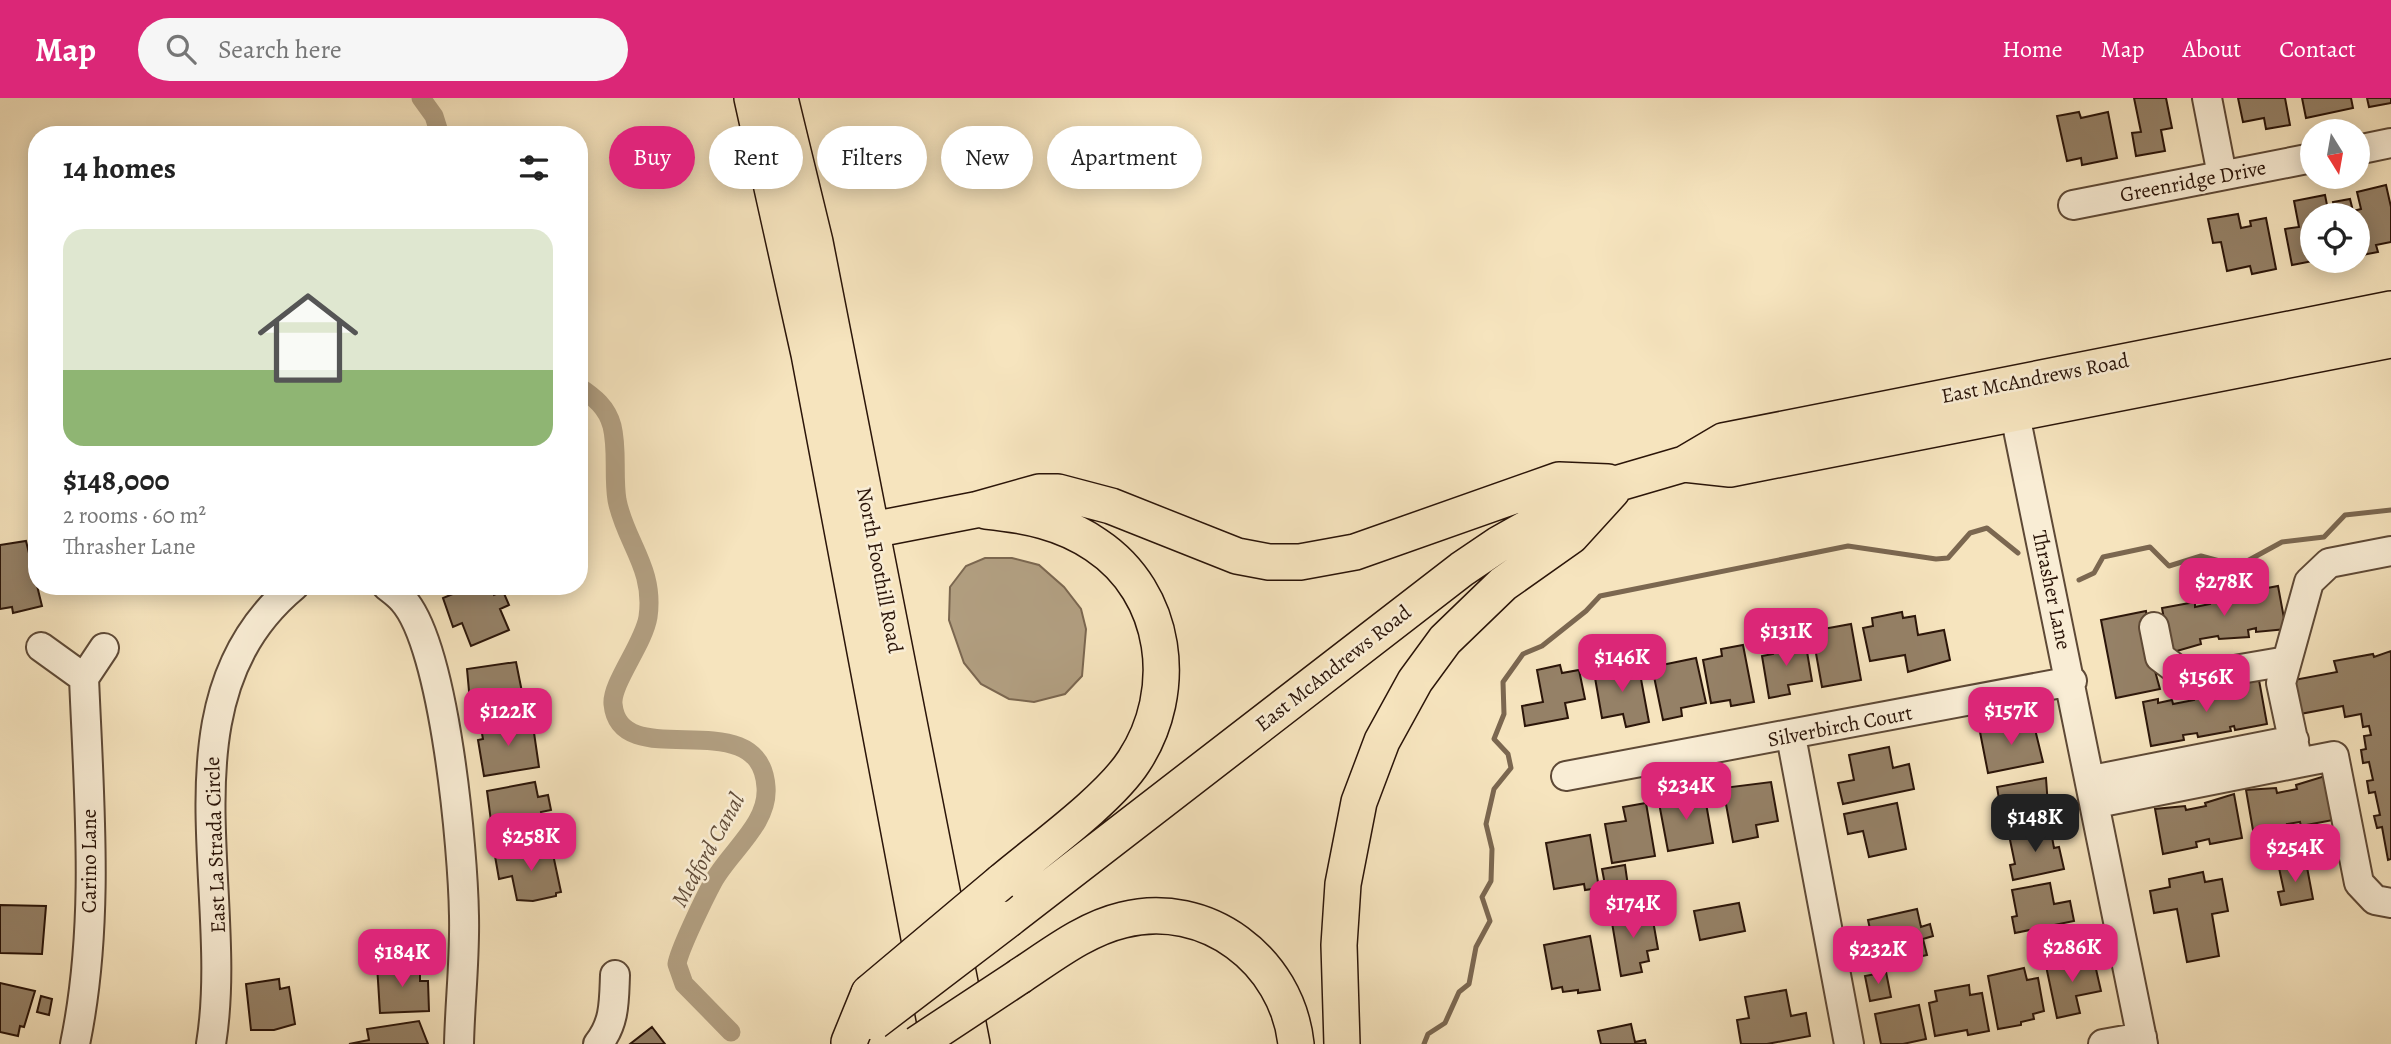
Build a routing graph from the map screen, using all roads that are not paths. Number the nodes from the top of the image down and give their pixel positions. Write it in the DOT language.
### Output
graph roads {
  1 [pos="752,98"];
  2 [pos="780,98"];
  3 [pos="2207,98"];
  4 [pos="2391,143"];
  5 [pos="2370,147"];
  6 [pos="2300,160"];
  7 [pos="2222,175"];
  8 [pos="2073,205"];
  9 [pos="2391,309"];
  10 [pos="2391,340"];
  11 [pos="2012,399"];
  12 [pos="1619,483"];
  13 [pos="975,510"];
  14 [pos="858,533"];
  15 [pos="2391,551"];
  16 [pos="284,595"];
  17 [pos="398,595"];
  18 [pos="2154,627"];
  19 [pos="41,646"];
  20 [pos="104,648"];
  21 [pos="2287,661"];
  22 [pos="83,678"];
  23 [pos="2072,681"];
  24 [pos="1791,736"];
  25 [pos="2296,751"];
  26 [pos="1566,776"];
  27 [pos="2094,791"];
  28 [pos="2391,903"];
  29 [pos="615,975"];
  30 [pos="860,1025"];
  31 [pos="2143,1040"];
  32 [pos="75,1044"];
  33 [pos="211,1044"];
  34 [pos="459,1044"];
  35 [pos="598,1044"];
  36 [pos="916,1044"];
  37 [pos="939,1044"];
  38 [pos="972,1044"];
  39 [pos="1296,1044"];
  40 [pos="1342,1044"];
  41 [pos="1849,1044"];
  42 [pos="2103,1044"];
  1 -- 14 [label="main road, North Foothill Road"];
  2 -- 14 [label="main road, North Foothill Road"];
  3 -- 7 [label="street"];
  4 -- 5 [label="street"];
  6 -- 7 [label="street, Greenridge Drive"];
  7 -- 8 [label="street, Greenridge Drive"];
  9 -- 11 [label="main road, East McAndrews Road"];
  10 -- 11 [label="main road, East McAndrews Road"];
  11 -- 12 [label="main road, East McAndrews Road"];
  11 -- 23 [label="street, Thrasher Lane"];
  12 -- 13 [label="main road"];
  12 -- 30 [label="main road, East McAndrews Road, bridge"];
  12 -- 40 [label="main road"];
  13 -- 14 [label="main road"];
  13 -- 30 [label="main road, bridge"];
  14 -- 37 [label="main road, North Foothill Road"];
  14 -- 38 [label="main road, North Foothill Road"];
  15 -- 21 [label="street"];
  16 -- 33 [label="street, East La Strada Circle"];
  17 -- 34 [label="street"];
  18 -- 21 [label="street"];
  19 -- 22 [label="street"];
  20 -- 22 [label="street"];
  21 -- 25 [label="street"];
  22 -- 32 [label="street, Carino Lane"];
  23 -- 24 [label="street, Silverbirch Court"];
  23 -- 27 [label="street, Thrasher Lane"];
  24 -- 26 [label="street, Silverbirch Court"];
  24 -- 41 [label="street"];
  25 -- 27 [label="street"];
  25 -- 28 [label="street"];
  27 -- 31 [label="street, Thrasher Lane"];
  29 -- 35 [label="street"];
  31 -- 42 [label="street"];
  36 -- 39 [label="main road, bridge"];
}
